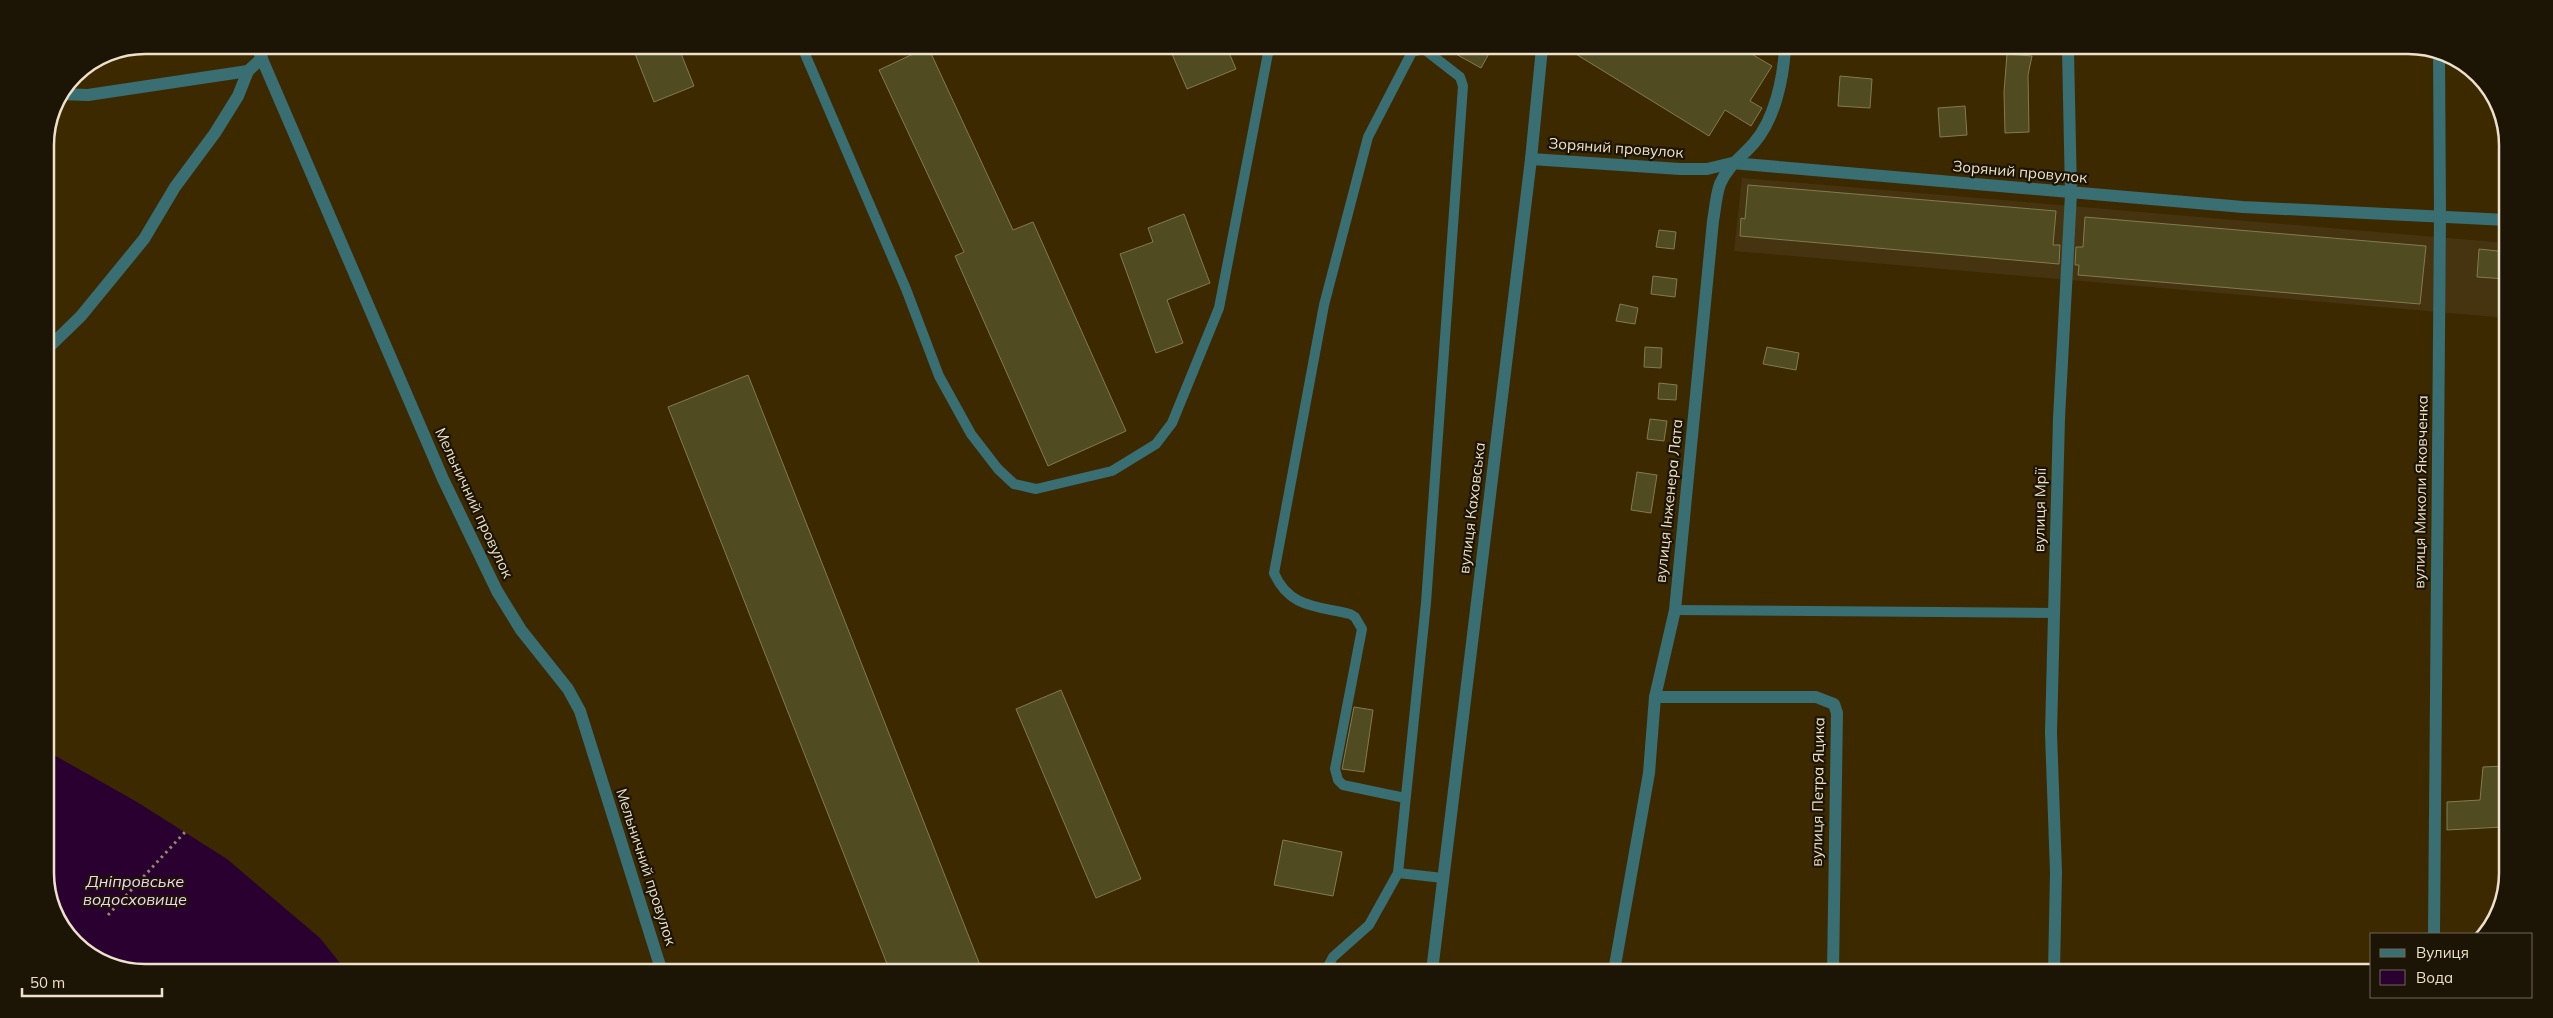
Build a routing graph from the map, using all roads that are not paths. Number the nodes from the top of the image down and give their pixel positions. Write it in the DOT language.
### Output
graph roads {
  1 [pos="260,54"];
  2 [pos="805,54"];
  3 [pos="1268,54"];
  4 [pos="1411,54"];
  5 [pos="1430,54"];
  6 [pos="1541,54"];
  7 [pos="1786,54"];
  8 [pos="2068,54"];
  9 [pos="262,58"];
  10 [pos="2439,60"];
  11 [pos="248,71"];
  12 [pos="69,94"];
  13 [pos="1530,159"];
  14 [pos="1732,163"];
  15 [pos="2071,194"];
  16 [pos="2440,216"];
  17 [pos="2499,220"];
  18 [pos="54,342"];
  19 [pos="1675,610"];
  20 [pos="2054,613"];
  21 [pos="1655,697"];
  22 [pos="1405,798"];
  23 [pos="1398,873"];
  24 [pos="1443,878"];
  25 [pos="2434,933"];
  26 [pos="659,964"];
  27 [pos="1329,964"];
  28 [pos="1433,964"];
  29 [pos="1615,964"];
  30 [pos="1833,964"];
  31 [pos="2054,964"];
  1 -- 9 [label="street, Мельничний провулок"];
  2 -- 3 [label="lane"];
  4 -- 22 [label="lane"];
  5 -- 22 [label="lane"];
  6 -- 13 [label="street, вулиця Каховська"];
  7 -- 14 [label="street, вулиця Інженера Лата"];
  8 -- 15 [label="street, вулиця Мрії"];
  9 -- 11 [label="street"];
  9 -- 26 [label="street, Мельничний провулок"];
  10 -- 16 [label="street, вулиця Миколи Яковченка"];
  11 -- 12 [label="street"];
  11 -- 18 [label="street"];
  13 -- 14 [label="street, Зоряний провулок"];
  13 -- 24 [label="street, вулиця Каховська"];
  14 -- 15 [label="street, Зоряний провулок"];
  14 -- 19 [label="street, вулиця Інженера Лата"];
  15 -- 16 [label="street, Зоряний провулок"];
  15 -- 20 [label="street, вулиця Мрії"];
  16 -- 17 [label="street, Зоряний провулок"];
  16 -- 25 [label="street, вулиця Миколи Яковченка"];
  19 -- 20 [label="lane"];
  19 -- 21 [label="street, вулиця Інженера Лата"];
  20 -- 31 [label="street, вулиця Мрії"];
  21 -- 29 [label="street, вулиця Інженера Лата"];
  21 -- 30 [label="street, вулиця Петра Яцика"];
  22 -- 23 [label="lane"];
  23 -- 24 [label="lane"];
  23 -- 27 [label="lane"];
  24 -- 28 [label="street, вулиця Каховська"];
}
